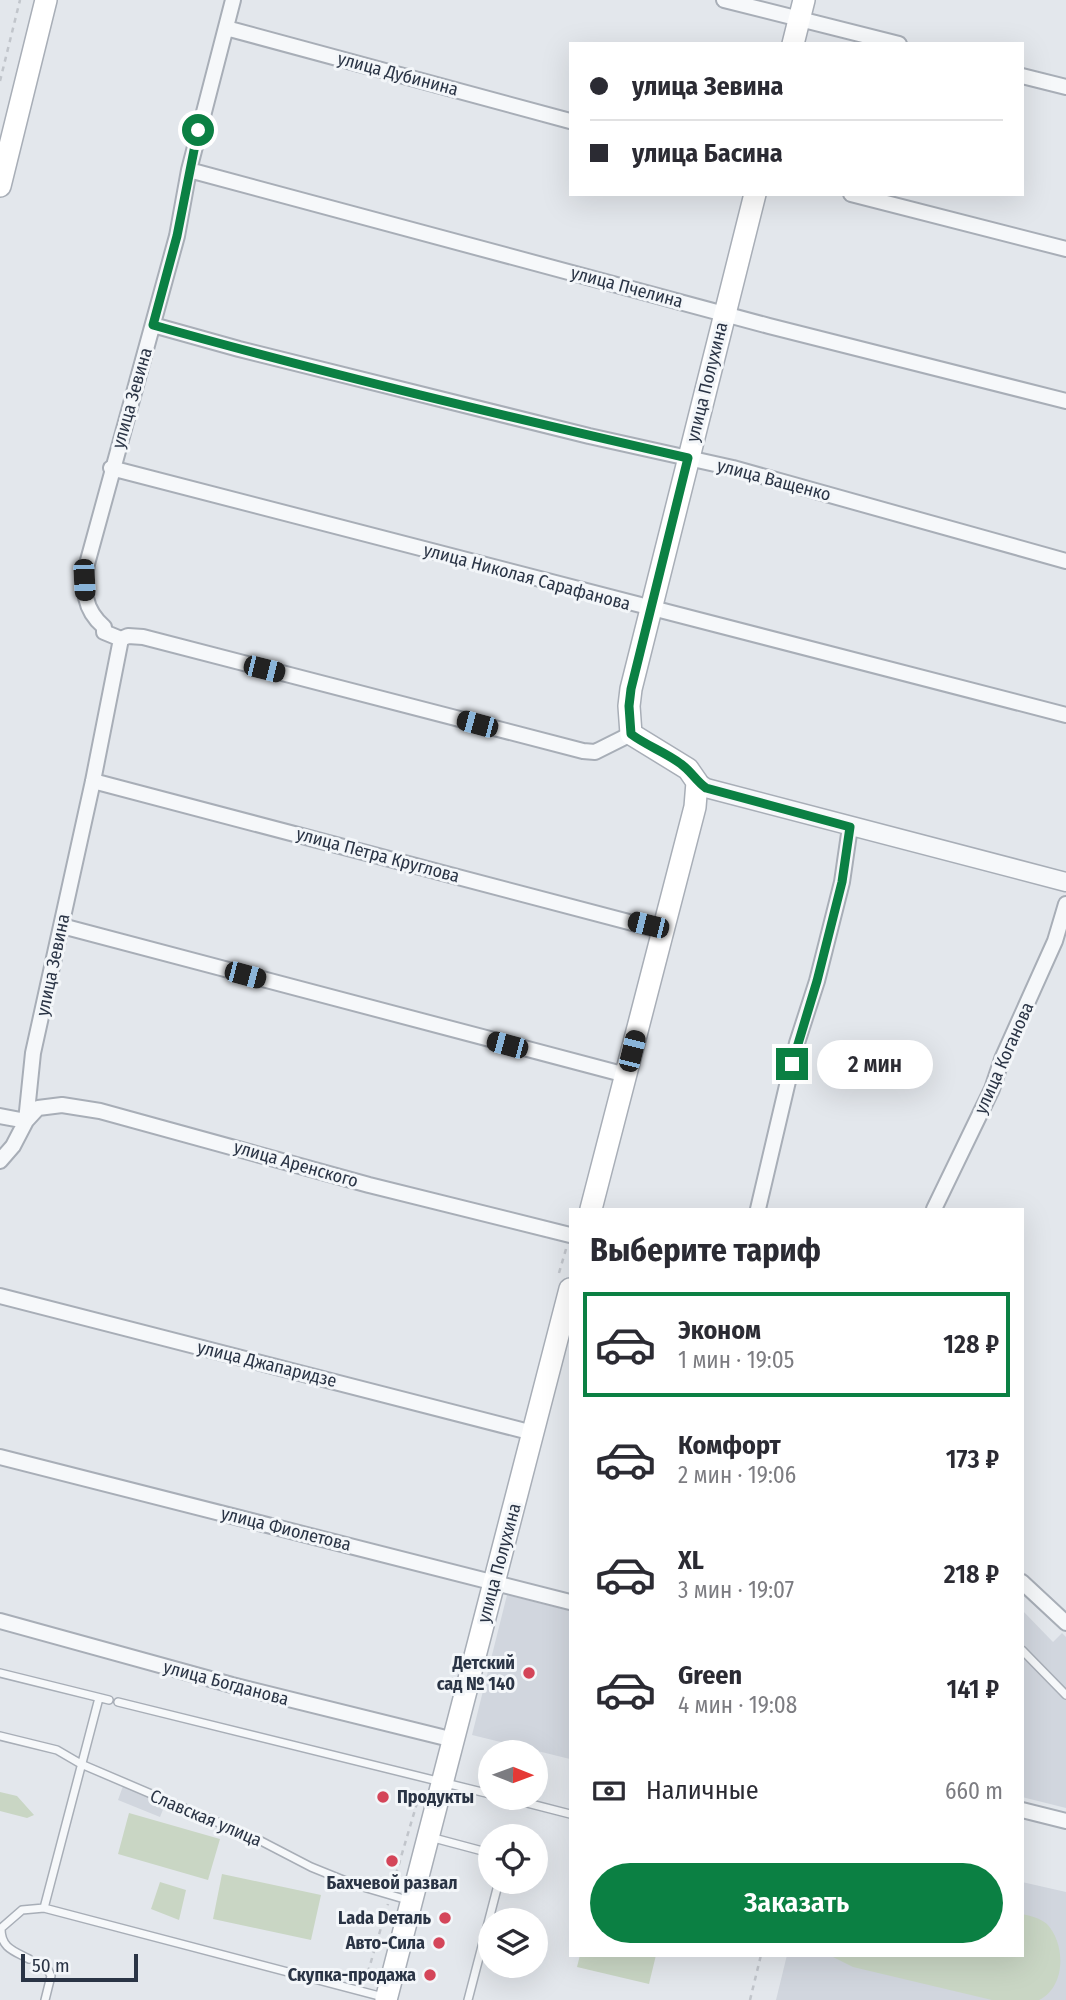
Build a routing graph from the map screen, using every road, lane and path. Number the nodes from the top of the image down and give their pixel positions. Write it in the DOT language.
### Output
graph roads {
  1 [pos="20,0"];
  2 [pos="46,0"];
  3 [pos="233,0"];
  4 [pos="724,0"];
  5 [pos="802,10"];
  6 [pos="226,28"];
  7 [pos="794,42"];
  8 [pos="893,42"];
  9 [pos="1024,76"];
  10 [pos="0,81"];
  11 [pos="1066,87"];
  12 [pos="569,121"];
  13 [pos="189,170"];
  14 [pos="0,186"];
  15 [pos="754,196"];
  16 [pos="858,196"];
  17 [pos="1066,249"];
  18 [pos="724,313"];
  19 [pos="153,325"];
  20 [pos="1066,401"];
  21 [pos="688,458"];
  22 [pos="111,468"];
  23 [pos="1066,561"];
  24 [pos="651,609"];
  25 [pos="121,639"];
  26 [pos="1066,715"];
  27 [pos="631,734"];
  28 [pos="93,781"];
  29 [pos="697,782"];
  30 [pos="850,827"];
  31 [pos="1066,882"];
  32 [pos="1066,904"];
  33 [pos="62,926"];
  34 [pos="663,930"];
  35 [pos="626,1075"];
  36 [pos="0,1116"];
  37 [pos="26,1121"];
  38 [pos="0,1161"];
  39 [pos="591,1208"];
  40 [pos="758,1208"];
  41 [pos="934,1208"];
  42 [pos="569,1235"];
  43 [pos="569,1293"];
  44 [pos="0,1296"];
  45 [pos="533,1433"];
  46 [pos="0,1457"];
  47 [pos="494,1584"];
  48 [pos="1024,1584"];
  49 [pos="569,1602"];
  50 [pos="0,1621"];
  51 [pos="1066,1623"];
  52 [pos="1024,1652"];
  53 [pos="0,1673"];
  54 [pos="1066,1695"];
  55 [pos="99,1698"];
  56 [pos="109,1700"];
  57 [pos="118,1702"];
  58 [pos="0,1736"];
  59 [pos="454,1741"];
  60 [pos="81,1764"];
  61 [pos="443,1782"];
  62 [pos="478,1791"];
  63 [pos="548,1808"];
  64 [pos="1024,1810"];
  65 [pos="569,1814"];
  66 [pos="1066,1821"];
  67 [pos="429,1836"];
  68 [pos="478,1850"];
  69 [pos="496,1894"];
  70 [pos="412,1901"];
  71 [pos="44,1908"];
  72 [pos="1,1929"];
  73 [pos="761,1957"];
  74 [pos="29,1959"];
  75 [pos="45,1964"];
  76 [pos="386,1999"];
  77 [pos="45,2000"];
  78 [pos="468,2000"];
  79 [pos="750,2000"];
  1 -- 10 [label="path"];
  2 -- 14 [label="main road"];
  3 -- 6 [label="street, улица Зевина"];
  4 -- 5 [label="street"];
  5 -- 7 [label="main road"];
  5 -- 8 [label="street"];
  6 -- 12 [label="street, улица Дубинина"];
  6 -- 13 [label="street, улица Зевина"];
  9 -- 11 [label="street"];
  13 -- 18 [label="street, улица Пчелина"];
  13 -- 19 [label="street, улица Зевина"];
  15 -- 18 [label="main road, улица Полухина"];
  16 -- 17 [label="street"];
  18 -- 20 [label="street, улица Пчелина"];
  18 -- 21 [label="main road, улица Полухина"];
  19 -- 21 [label="street, улица Ващенко"];
  19 -- 22 [label="street, улица Зевина"];
  21 -- 23 [label="street, улица Ващенко"];
  21 -- 24 [label="main road, улица Полухина"];
  22 -- 24 [label="street, улица Николая Сарафанова"];
  22 -- 25 [label="street, улица Зевина"];
  24 -- 26 [label="street, улица Николая Сарафанова"];
  24 -- 27 [label="main road, улица Полухина"];
  25 -- 27 [label="street"];
  25 -- 28 [label="street, улица Зевина"];
  27 -- 29 [label="main road"];
  28 -- 33 [label="street, улица Зевина"];
  28 -- 34 [label="street, улица Петра Круглова"];
  29 -- 30 [label="street"];
  29 -- 34 [label="main road"];
  30 -- 31 [label="street"];
  30 -- 40 [label="street"];
  32 -- 41 [label="street, улица Коганова"];
  33 -- 35 [label="street"];
  33 -- 37 [label="street, улица Зевина"];
  34 -- 35 [label="main road"];
  35 -- 39 [label="main road"];
  36 -- 37 [label="street"];
  37 -- 38 [label="street, улица Зевина"];
  37 -- 42 [label="street, улица Аренского"];
  43 -- 45 [label="main road, улица Полухина"];
  44 -- 45 [label="street, улица Джапаридзе"];
  45 -- 47 [label="main road, улица Полухина"];
  46 -- 47 [label="street, улица Фиолетова"];
  47 -- 49 [label="street, улица Фиолетова"];
  47 -- 59 [label="main road, улица Полухина"];
  48 -- 51 [label="street"];
  50 -- 59 [label="street, улица Богданова"];
  52 -- 54 [label="lane"];
  53 -- 55 [label="lane"];
  55 -- 56 [label="lane"];
  55 -- 60 [label="lane"];
  57 -- 61 [label="lane"];
  58 -- 60 [label="lane, Славская улица"];
  59 -- 61 [label="main road, улица Полухина"];
  60 -- 70 [label="lane, Славская улица"];
  60 -- 71 [label="lane"];
  61 -- 62 [label="lane"];
  61 -- 67 [label="main road, улица Полухина"];
  63 -- 65 [label="lane"];
  64 -- 66 [label="street"];
  67 -- 68 [label="lane"];
  67 -- 70 [label="main road, улица Полухина"];
  69 -- 78 [label="lane"];
  70 -- 76 [label="main road, улица Полухина"];
  71 -- 72 [label="lane"];
  71 -- 76 [label="lane"];
  72 -- 74 [label="lane"];
  73 -- 79 [label="path"];
  75 -- 77 [label="lane"];
}
